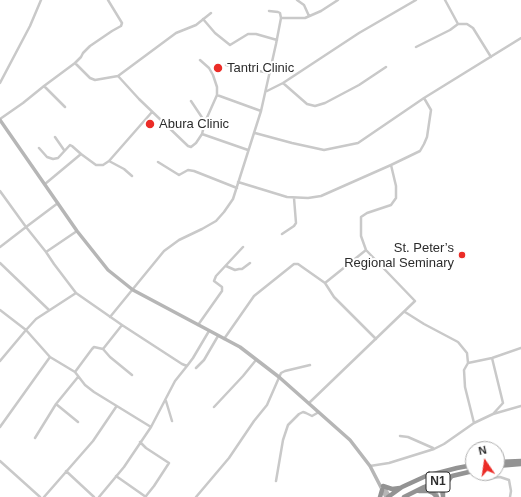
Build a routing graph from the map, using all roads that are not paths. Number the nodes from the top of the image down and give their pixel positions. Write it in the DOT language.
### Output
graph roads {
  1 [pos="41,0"];
  2 [pos="108,0"];
  3 [pos="297,0"];
  4 [pos="338,0"];
  5 [pos="416,0"];
  6 [pos="445,0"];
  7 [pos="269,11"];
  8 [pos="211,13"];
  9 [pos="309,16"];
  10 [pos="280,18"];
  11 [pos="204,19"];
  12 [pos="458,24"];
  13 [pos="521,38"];
  14 [pos="277,40"];
  15 [pos="416,47"];
  16 [pos="491,57"];
  17 [pos="200,60"];
  18 [pos="75,63"];
  19 [pos="226,65"];
  20 [pos="386,67"];
  21 [pos="270,73"];
  22 [pos="118,76"];
  23 [pos="0,82"];
  24 [pos="283,83"];
  25 [pos="44,86"];
  26 [pos="267,92"];
  27 [pos="217,95"];
  28 [pos="424,98"];
  29 [pos="191,101"];
  30 [pos="65,107"];
  31 [pos="261,111"];
  32 [pos="152,112"];
  33 [pos="0,119"];
  34 [pos="205,122"];
  35 [pos="255,133"];
  36 [pos="202,134"];
  37 [pos="55,137"];
  38 [pos="39,148"];
  39 [pos="64,150"];
  40 [pos="248,150"];
  41 [pos="80,154"];
  42 [pos="109,161"];
  43 [pos="158,162"];
  44 [pos="391,165"];
  45 [pos="132,176"];
  46 [pos="238,182"];
  47 [pos="45,184"];
  48 [pos="237,188"];
  49 [pos="0,191"];
  50 [pos="294,198"];
  51 [pos="58,203"];
  52 [pos="26,227"];
  53 [pos="77,231"];
  54 [pos="282,234"];
  55 [pos="0,247"];
  56 [pos="243,247"];
  57 [pos="366,250"];
  58 [pos="46,252"];
  59 [pos="0,263"];
  60 [pos="250,263"];
  61 [pos="226,266"];
  62 [pos="325,283"];
  63 [pos="133,290"];
  64 [pos="76,293"];
  65 [pos="0,310"];
  66 [pos="49,310"];
  67 [pos="405,312"];
  68 [pos="110,318"];
  69 [pos="122,325"];
  70 [pos="198,325"];
  71 [pos="26,330"];
  72 [pos="208,331"];
  73 [pos="218,336"];
  74 [pos="223,339"];
  75 [pos="376,339"];
  76 [pos="521,348"];
  77 [pos="103,349"];
  78 [pos="50,357"];
  79 [pos="492,358"];
  80 [pos="256,360"];
  81 [pos="0,361"];
  82 [pos="468,363"];
  83 [pos="310,365"];
  84 [pos="187,366"];
  85 [pos="196,368"];
  86 [pos="75,372"];
  87 [pos="132,375"];
  88 [pos="78,377"];
  89 [pos="279,377"];
  90 [pos="166,400"];
  91 [pos="309,403"];
  92 [pos="56,404"];
  93 [pos="214,406"];
  94 [pos="521,406"];
  95 [pos="116,407"];
  96 [pos="319,411"];
  97 [pos="493,414"];
  98 [pos="172,421"];
  99 [pos="78,422"];
  100 [pos="474,423"];
  101 [pos="0,427"];
  102 [pos="151,427"];
  103 [pos="400,436"];
  104 [pos="35,438"];
  105 [pos="140,442"];
  106 [pos="434,449"];
  107 [pos="0,461"];
  108 [pos="505,462"];
  109 [pos="521,462"];
  110 [pos="505,465"];
  111 [pos="370,466"];
  112 [pos="465,466"];
  113 [pos="66,472"];
  114 [pos="465,472"];
  115 [pos="116,476"];
  116 [pos="452,476"];
  117 [pos="505,479"];
  118 [pos="433,480"];
  119 [pos="276,481"];
  120 [pos="382,486"];
  121 [pos="402,487"];
  122 [pos="415,492"];
  123 [pos="40,497"];
  124 [pos="44,497"];
  125 [pos="94,497"];
  126 [pos="99,497"];
  127 [pos="146,497"];
  128 [pos="196,497"];
  129 [pos="380,497"];
  130 [pos="388,497"];
  131 [pos="404,497"];
  132 [pos="437,497"];
  133 [pos="443,497"];
  134 [pos="510,497"];
  1 -- 23 [label="street"];
  2 -- 18 [label="street"];
  3 -- 9 [label="street"];
  4 -- 9 [label="street"];
  5 -- 24 [label="street"];
  6 -- 12 [label="street"];
  7 -- 10 [label="street"];
  8 -- 11 [label="street"];
  9 -- 10 [label="street"];
  10 -- 14 [label="street"];
  11 -- 14 [label="street"];
  11 -- 22 [label="street"];
  12 -- 15 [label="street"];
  12 -- 16 [label="street"];
  13 -- 16 [label="street"];
  14 -- 21 [label="street"];
  16 -- 28 [label="street"];
  17 -- 27 [label="street"];
  18 -- 22 [label="street"];
  18 -- 25 [label="street"];
  19 -- 21 [label="street"];
  20 -- 24 [label="street"];
  21 -- 26 [label="street"];
  22 -- 32 [label="street"];
  24 -- 26 [label="street"];
  25 -- 30 [label="street"];
  25 -- 33 [label="street"];
  26 -- 31 [label="street"];
  27 -- 31 [label="street"];
  27 -- 34 [label="street"];
  28 -- 35 [label="street"];
  28 -- 44 [label="street"];
  29 -- 34 [label="street"];
  31 -- 35 [label="street"];
  32 -- 36 [label="street"];
  32 -- 42 [label="street"];
  33 -- 47 [label="main road"];
  34 -- 36 [label="street"];
  35 -- 40 [label="street"];
  36 -- 40 [label="street"];
  37 -- 39 [label="street"];
  38 -- 39 [label="street"];
  39 -- 41 [label="street"];
  40 -- 46 [label="street"];
  41 -- 42 [label="street"];
  41 -- 47 [label="street"];
  42 -- 45 [label="street"];
  43 -- 48 [label="street"];
  44 -- 50 [label="street"];
  44 -- 57 [label="street"];
  46 -- 48 [label="street"];
  46 -- 50 [label="street"];
  47 -- 51 [label="main road"];
  48 -- 63 [label="street"];
  49 -- 52 [label="street"];
  50 -- 54 [label="street"];
  51 -- 52 [label="street"];
  51 -- 53 [label="main road"];
  52 -- 55 [label="street"];
  52 -- 58 [label="street"];
  53 -- 58 [label="street"];
  53 -- 63 [label="main road"];
  56 -- 61 [label="street"];
  57 -- 62 [label="street"];
  57 -- 67 [label="street"];
  58 -- 64 [label="street"];
  59 -- 66 [label="street"];
  60 -- 61 [label="street"];
  61 -- 70 [label="street"];
  62 -- 74 [label="street"];
  62 -- 75 [label="street"];
  63 -- 68 [label="street"];
  63 -- 70 [label="main road"];
  64 -- 66 [label="street"];
  64 -- 68 [label="street"];
  65 -- 71 [label="street"];
  66 -- 71 [label="street"];
  67 -- 75 [label="street"];
  67 -- 82 [label="street"];
  68 -- 69 [label="street"];
  69 -- 77 [label="street"];
  69 -- 84 [label="street"];
  70 -- 72 [label="main road"];
  71 -- 78 [label="street"];
  71 -- 81 [label="street"];
  72 -- 73 [label="main road"];
  72 -- 84 [label="street"];
  73 -- 74 [label="main road"];
  73 -- 85 [label="street"];
  74 -- 80 [label="main road"];
  75 -- 91 [label="street"];
  76 -- 79 [label="street"];
  77 -- 86 [label="street"];
  77 -- 87 [label="street"];
  78 -- 86 [label="street"];
  78 -- 101 [label="street"];
  79 -- 82 [label="street"];
  79 -- 97 [label="street"];
  80 -- 89 [label="main road"];
  80 -- 93 [label="street"];
  82 -- 100 [label="street"];
  83 -- 89 [label="street"];
  84 -- 90 [label="street"];
  86 -- 88 [label="street"];
  88 -- 92 [label="street"];
  88 -- 95 [label="street"];
  89 -- 91 [label="main road"];
  89 -- 128 [label="street"];
  90 -- 98 [label="street"];
  90 -- 102 [label="street"];
  91 -- 96 [label="main road"];
  92 -- 99 [label="street"];
  92 -- 104 [label="street"];
  94 -- 97 [label="street"];
  95 -- 102 [label="street"];
  95 -- 113 [label="street"];
  96 -- 111 [label="main road"];
  96 -- 119 [label="street"];
  97 -- 100 [label="street"];
  100 -- 106 [label="street"];
  102 -- 105 [label="street"];
  103 -- 106 [label="street"];
  105 -- 115 [label="street"];
  105 -- 127 [label="street"];
  106 -- 111 [label="street"];
  107 -- 123 [label="street"];
  108 -- 109 [label="highway"];
  109 -- 110 [label="highway"];
  111 -- 120 [label="main road"];
  112 -- 118 [label="highway, N1"];
  113 -- 124 [label="street"];
  113 -- 125 [label="street"];
  114 -- 116 [label="highway, N1"];
  115 -- 126 [label="street"];
  115 -- 127 [label="street"];
  116 -- 118 [label="highway, N1"];
  116 -- 133 [label="highway"];
  117 -- 134 [label="street"];
  118 -- 121 [label="highway, N1"];
  118 -- 122 [label="highway, N1"];
  118 -- 132 [label="main road"];
  118 -- 133 [label="main road"];
  120 -- 121 [label="highway"];
  120 -- 129 [label="highway"];
  120 -- 130 [label="main road"];
  121 -- 130 [label="highway, N1"];
  122 -- 131 [label="highway, N1"];
  122 -- 132 [label="highway"];
}
